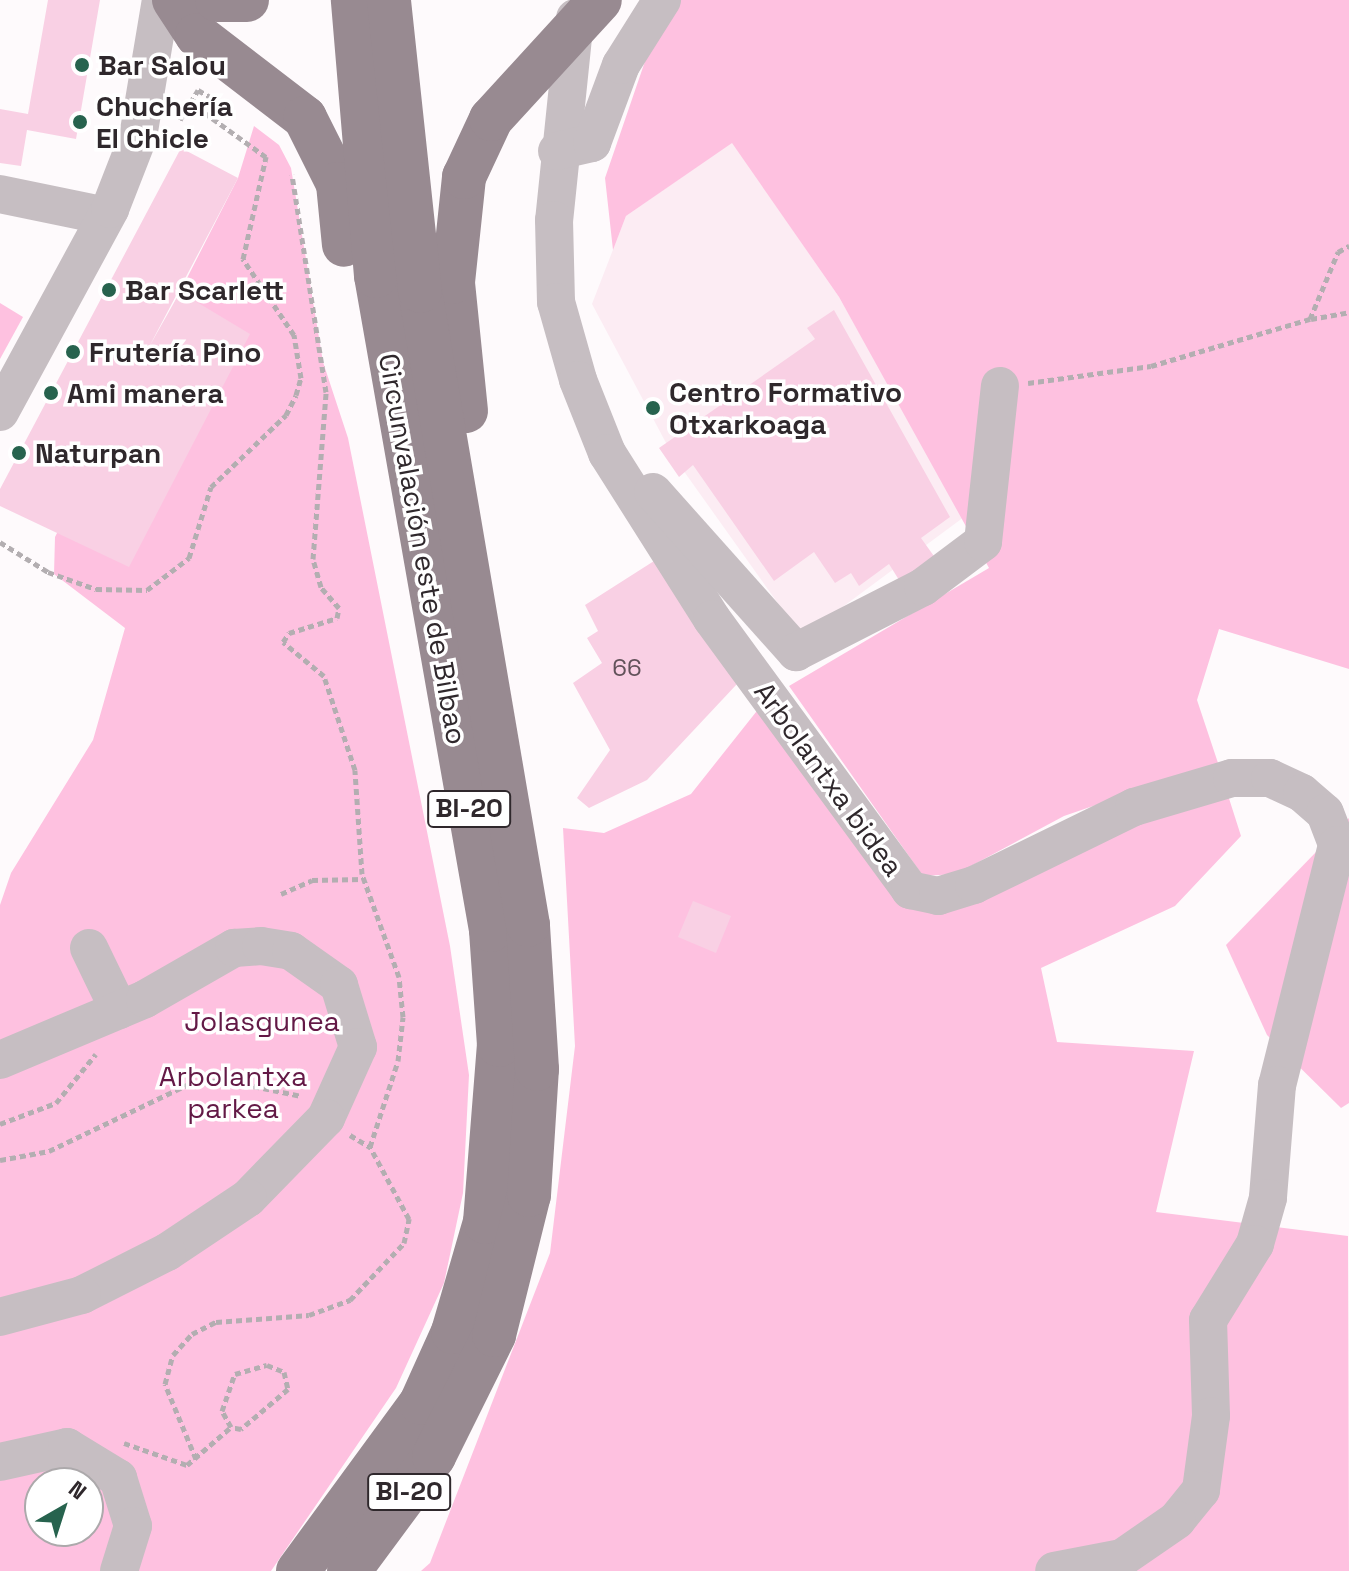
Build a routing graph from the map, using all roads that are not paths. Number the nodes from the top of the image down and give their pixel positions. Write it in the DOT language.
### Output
graph roads {
  1 [pos="146,0"];
  2 [pos="161,0"];
  3 [pos="174,0"];
  4 [pos="217,0"];
  5 [pos="247,0"];
  6 [pos="353,0"];
  7 [pos="389,0"];
  8 [pos="662,0"];
  9 [pos="589,8"];
  10 [pos="226,55"];
  11 [pos="153,65"];
  12 [pos="557,151"];
  13 [pos="0,194"];
  14 [pos="106,216"];
  15 [pos="1000,386"];
  16 [pos="0,412"];
  17 [pos="607,453"];
  18 [pos="458,751"];
  19 [pos="501,768"];
  20 [pos="89,948"];
  21 [pos="119,1010"];
  22 [pos="0,1060"];
  23 [pos="0,1317"];
  24 [pos="0,1462"];
  25 [pos="119,1571"];
  26 [pos="298,1571"];
  27 [pos="349,1571"];
  28 [pos="1054,1571"];
  1 -- 11 [label="street"];
  2 -- 11 [label="street"];
  3 -- 10 [label="main road"];
  4 -- 5 [label="main road"];
  6 -- 18 [label="main road, Circunvalación este de Bilbao / BI-20"];
  7 -- 19 [label="main road, Circunvalación este de Bilbao / BI-20"];
  8 -- 12 [label="street"];
  9 -- 12 [label="street, Arbolantxa bidea"];
  9 -- 19 [label="main road"];
  10 -- 11 [label="street"];
  10 -- 18 [label="main road"];
  11 -- 14 [label="street"];
  12 -- 17 [label="street, Arbolantxa bidea"];
  13 -- 14 [label="street"];
  14 -- 16 [label="street"];
  15 -- 17 [label="street"];
  17 -- 28 [label="street, Arbolantxa bidea"];
  18 -- 26 [label="main road, Circunvalación este de Bilbao / BI-20"];
  19 -- 27 [label="main road, Circunvalación este de Bilbao / BI-20"];
  20 -- 21 [label="street"];
  21 -- 22 [label="street"];
  21 -- 23 [label="street"];
  24 -- 25 [label="street"];
}
